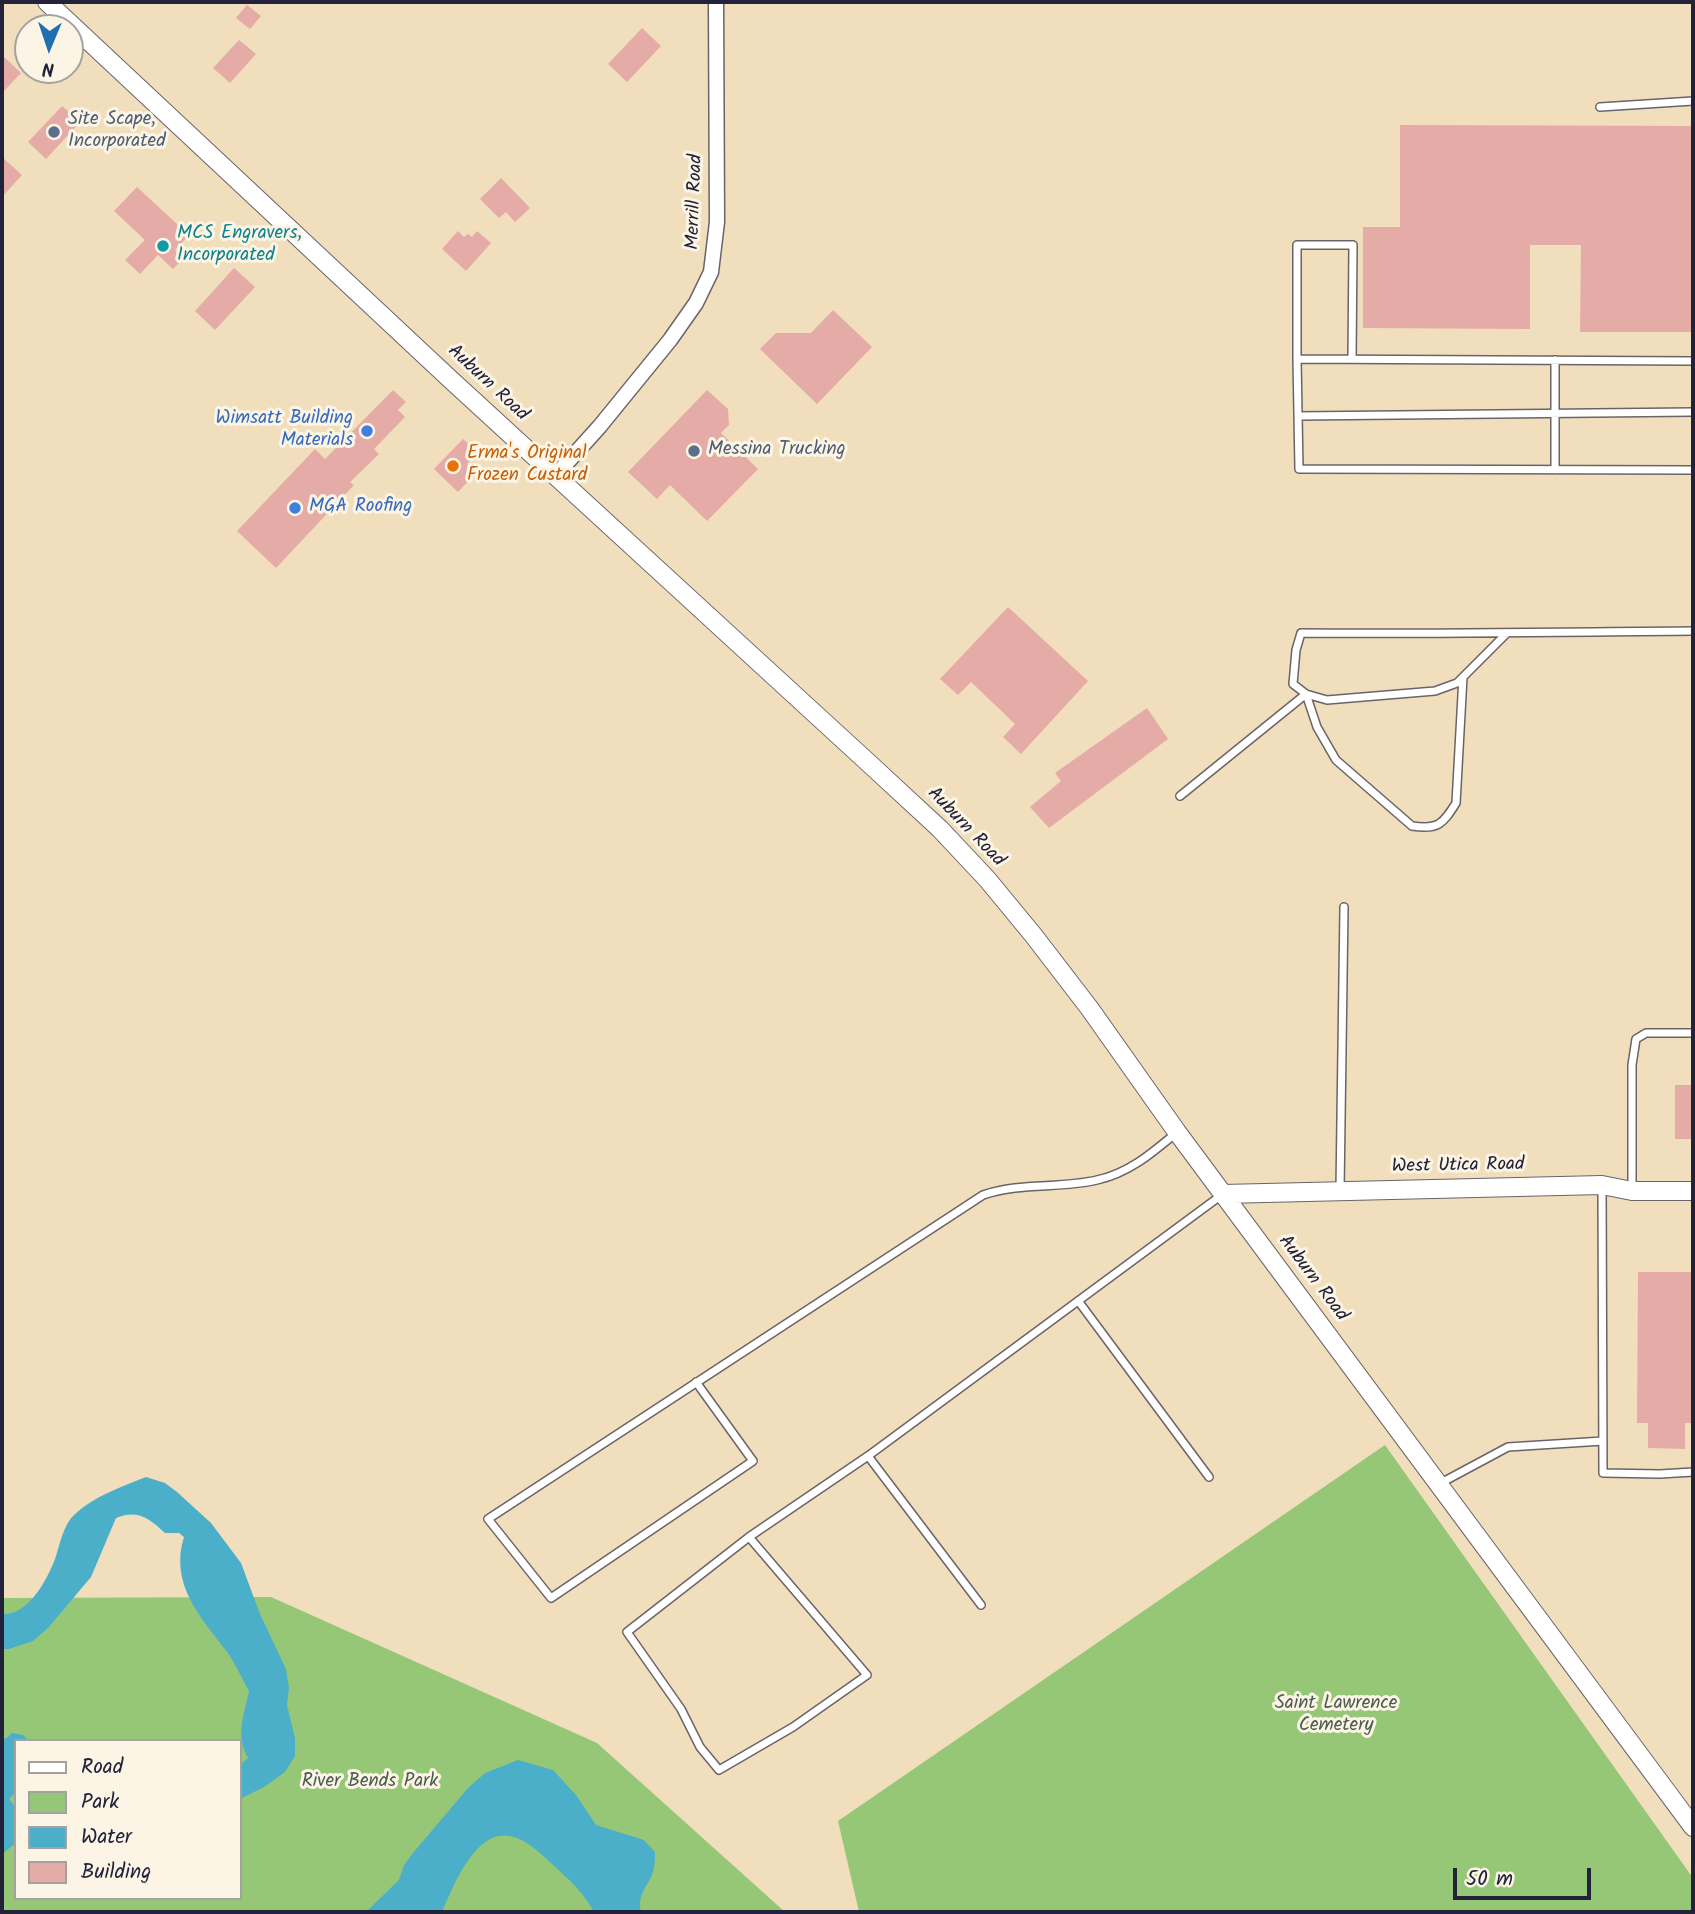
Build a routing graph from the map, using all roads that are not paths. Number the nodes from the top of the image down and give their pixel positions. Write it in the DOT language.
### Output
graph roads {
  1 [pos="47,2"];
  2 [pos="716,2"];
  3 [pos="1693,101"];
  4 [pos="1600,107"];
  5 [pos="1297,359"];
  6 [pos="1352,359"];
  7 [pos="1555,360"];
  8 [pos="1693,361"];
  9 [pos="1693,412"];
  10 [pos="1554,414"];
  11 [pos="1298,416"];
  12 [pos="1555,470"];
  13 [pos="1693,470"];
  14 [pos="555,476"];
  15 [pos="1693,631"];
  16 [pos="1507,633"];
  17 [pos="1463,677"];
  18 [pos="1306,694"];
  19 [pos="1180,796"];
  20 [pos="1344,907"];
  21 [pos="1693,1033"];
  22 [pos="1177,1132"];
  23 [pos="1602,1185"];
  24 [pos="1340,1191"];
  25 [pos="1632,1191"];
  26 [pos="1693,1191"];
  27 [pos="1223,1194"];
  28 [pos="1079,1302"];
  29 [pos="696,1382"];
  30 [pos="1603,1441"];
  31 [pos="868,1456"];
  32 [pos="1693,1472"];
  33 [pos="1209,1477"];
  34 [pos="1439,1484"];
  35 [pos="749,1537"];
  36 [pos="981,1605"];
  37 [pos="1693,1826"];
  1 -- 14 [label="street, Auburn Road"];
  2 -- 14 [label="street, Merrill Road"];
  3 -- 4 [label="lane"];
  5 -- 6 [label="lane"];
  5 -- 6 [label="lane"];
  5 -- 11 [label="lane"];
  6 -- 7 [label="lane"];
  7 -- 8 [label="lane"];
  7 -- 10 [label="lane"];
  9 -- 10 [label="lane"];
  10 -- 11 [label="lane"];
  10 -- 12 [label="lane"];
  11 -- 12 [label="lane"];
  12 -- 13 [label="lane"];
  14 -- 22 [label="street, Auburn Road"];
  15 -- 16 [label="lane"];
  16 -- 17 [label="lane"];
  16 -- 18 [label="lane"];
  17 -- 18 [label="lane"];
  17 -- 18 [label="lane"];
  18 -- 19 [label="lane"];
  20 -- 24 [label="lane"];
  21 -- 25 [label="lane"];
  22 -- 27 [label="street, Auburn Road"];
  22 -- 29 [label="lane"];
  23 -- 24 [label="street, West Utica Road"];
  23 -- 25 [label="street, West Utica Road"];
  23 -- 30 [label="lane"];
  24 -- 27 [label="street, West Utica Road"];
  25 -- 26 [label="street, West Utica Road"];
  27 -- 28 [label="lane"];
  27 -- 34 [label="street, Auburn Road"];
  28 -- 31 [label="lane"];
  28 -- 33 [label="lane"];
  29 -- 29 [label="lane"];
  30 -- 32 [label="lane"];
  30 -- 34 [label="lane"];
  31 -- 35 [label="lane"];
  31 -- 36 [label="lane"];
  34 -- 37 [label="street, Auburn Road"];
  35 -- 35 [label="lane"];
}
